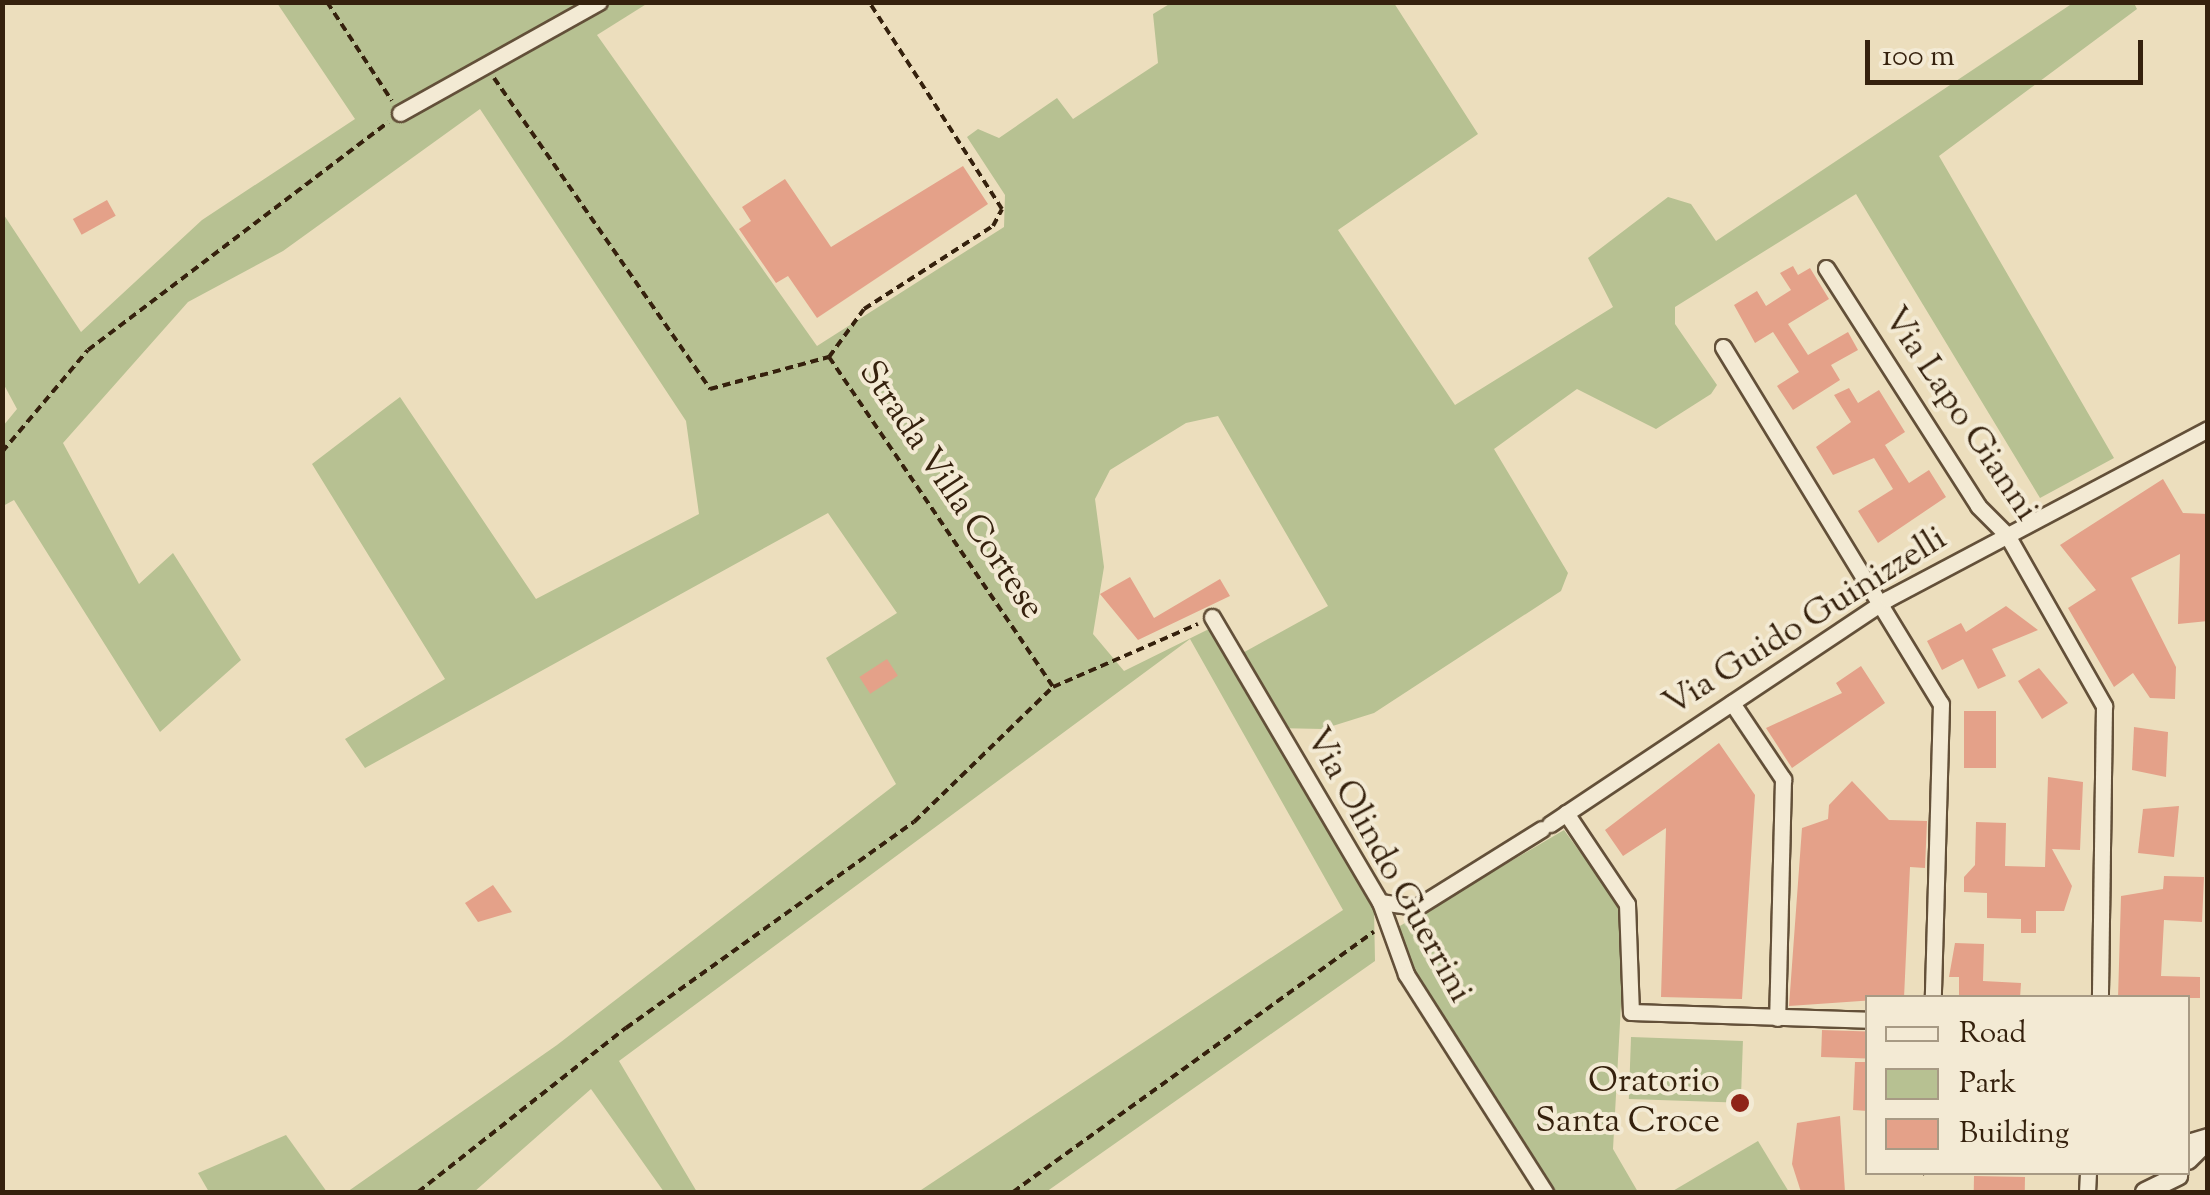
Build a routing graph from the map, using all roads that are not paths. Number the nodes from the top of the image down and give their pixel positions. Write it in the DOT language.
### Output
graph roads {
  1 [pos="599,2"];
  2 [pos="400,113"];
  3 [pos="1826,268"];
  4 [pos="1723,347"];
  5 [pos="2208,429"];
  6 [pos="2007,535"];
  7 [pos="1880,604"];
  8 [pos="1212,617"];
  9 [pos="1732,702"];
  10 [pos="1566,813"];
  11 [pos="1380,902"];
  12 [pos="1933,995"];
  13 [pos="2100,995"];
  14 [pos="1777,1018"];
  15 [pos="1865,1020"];
  16 [pos="2208,1138"];
  17 [pos="2190,1161"];
  18 [pos="2178,1175"];
  19 [pos="1545,1192"];
  20 [pos="2144,1192"];
  1 -- 2 [label="street"];
  3 -- 6 [label="street, Via Lapo Gianni"];
  4 -- 7 [label="street"];
  5 -- 6 [label="street, Via Guido Guinizzelli"];
  6 -- 7 [label="street, Via Guido Guinizzelli"];
  6 -- 13 [label="street, Via Lapo Gianni"];
  7 -- 9 [label="street, Via Guido Guinizzelli"];
  7 -- 12 [label="street"];
  8 -- 11 [label="street, Via Olindo Guerrini"];
  9 -- 10 [label="street, Via Guido Guinizzelli"];
  9 -- 14 [label="street"];
  10 -- 11 [label="street, Via Guido Guinizzelli"];
  10 -- 14 [label="street"];
  11 -- 19 [label="street, Via Olindo Guerrini"];
  14 -- 15 [label="street"];
  16 -- 17 [label="street"];
  18 -- 20 [label="street"];
}
